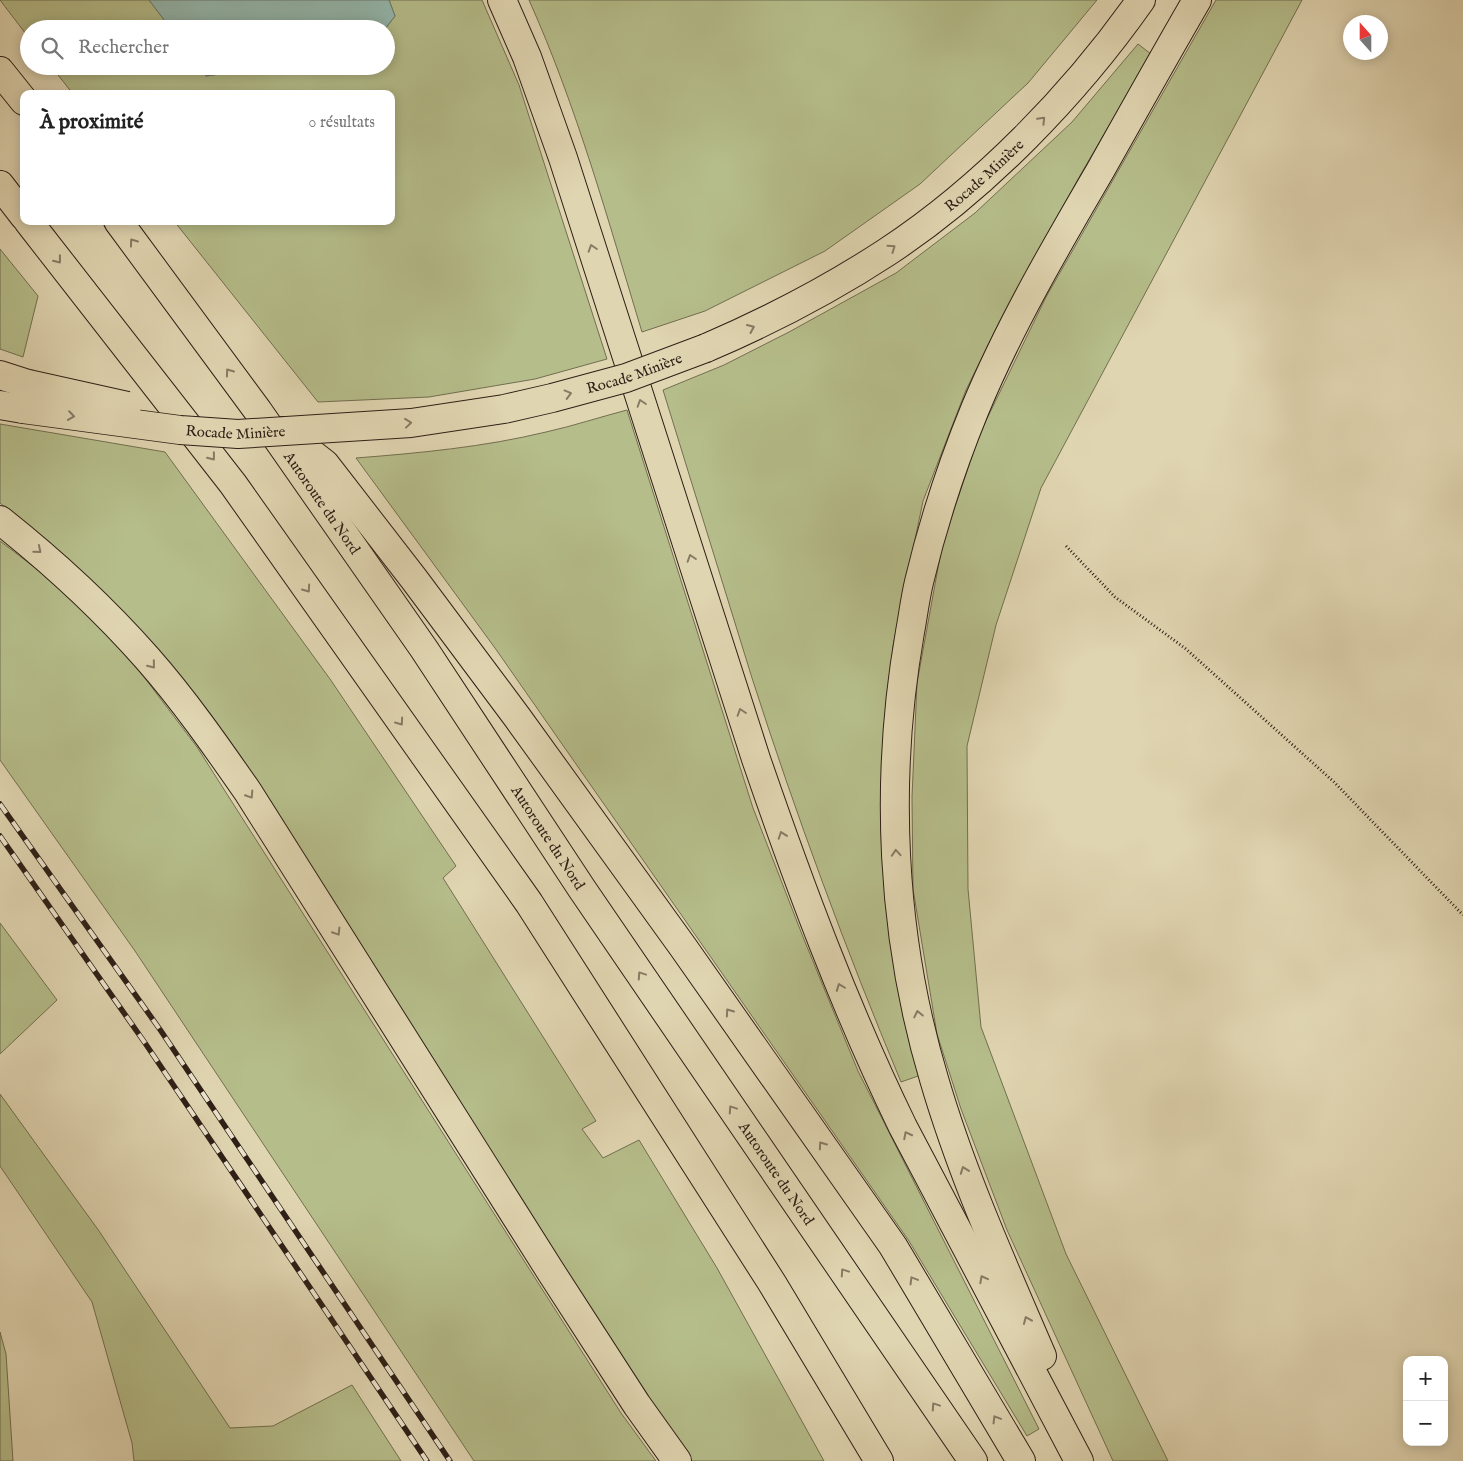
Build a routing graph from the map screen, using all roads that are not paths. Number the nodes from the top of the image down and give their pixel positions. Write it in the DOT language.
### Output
graph roads {
  1 [pos="502,0"];
  2 [pos="1141,0"];
  3 [pos="1197,0"];
  4 [pos="0,71"];
  5 [pos="20,96"];
  6 [pos="0,185"];
  7 [pos="20,211"];
  8 [pos="31,225"];
  9 [pos="121,225"];
  10 [pos="0,375"];
  11 [pos="17,400"];
  12 [pos="258,411"];
  13 [pos="0,520"];
  14 [pos="772,1284"];
  15 [pos="677,1461"];
  16 [pos="860,1461"];
  17 [pos="879,1461"];
  18 [pos="972,1461"];
  19 [pos="1021,1461"];
  20 [pos="1079,1461"];
  21 [pos="1088,1461"];
  20 -- 1 [label="highway, one-way"];
  11 -- 2 [label="highway, Rocade Minière, one-way, bridge"];
  21 -- 3 [label="highway, one-way"];
  4 -- 5 [label="highway"];
  6 -- 7 [label="highway"];
  8 -- 14 [label="highway, one-way"];
  12 -- 9 [label="highway, Autoroute du Nord, one-way"];
  10 -- 11 [label="highway, Rocade Minière"];
  18 -- 12 [label="highway, Autoroute du Nord, one-way"];
  19 -- 12 [label="highway, one-way"];
  13 -- 15 [label="highway, one-way"];
  14 -- 16 [label="highway"];
  14 -- 17 [label="highway"];
}
